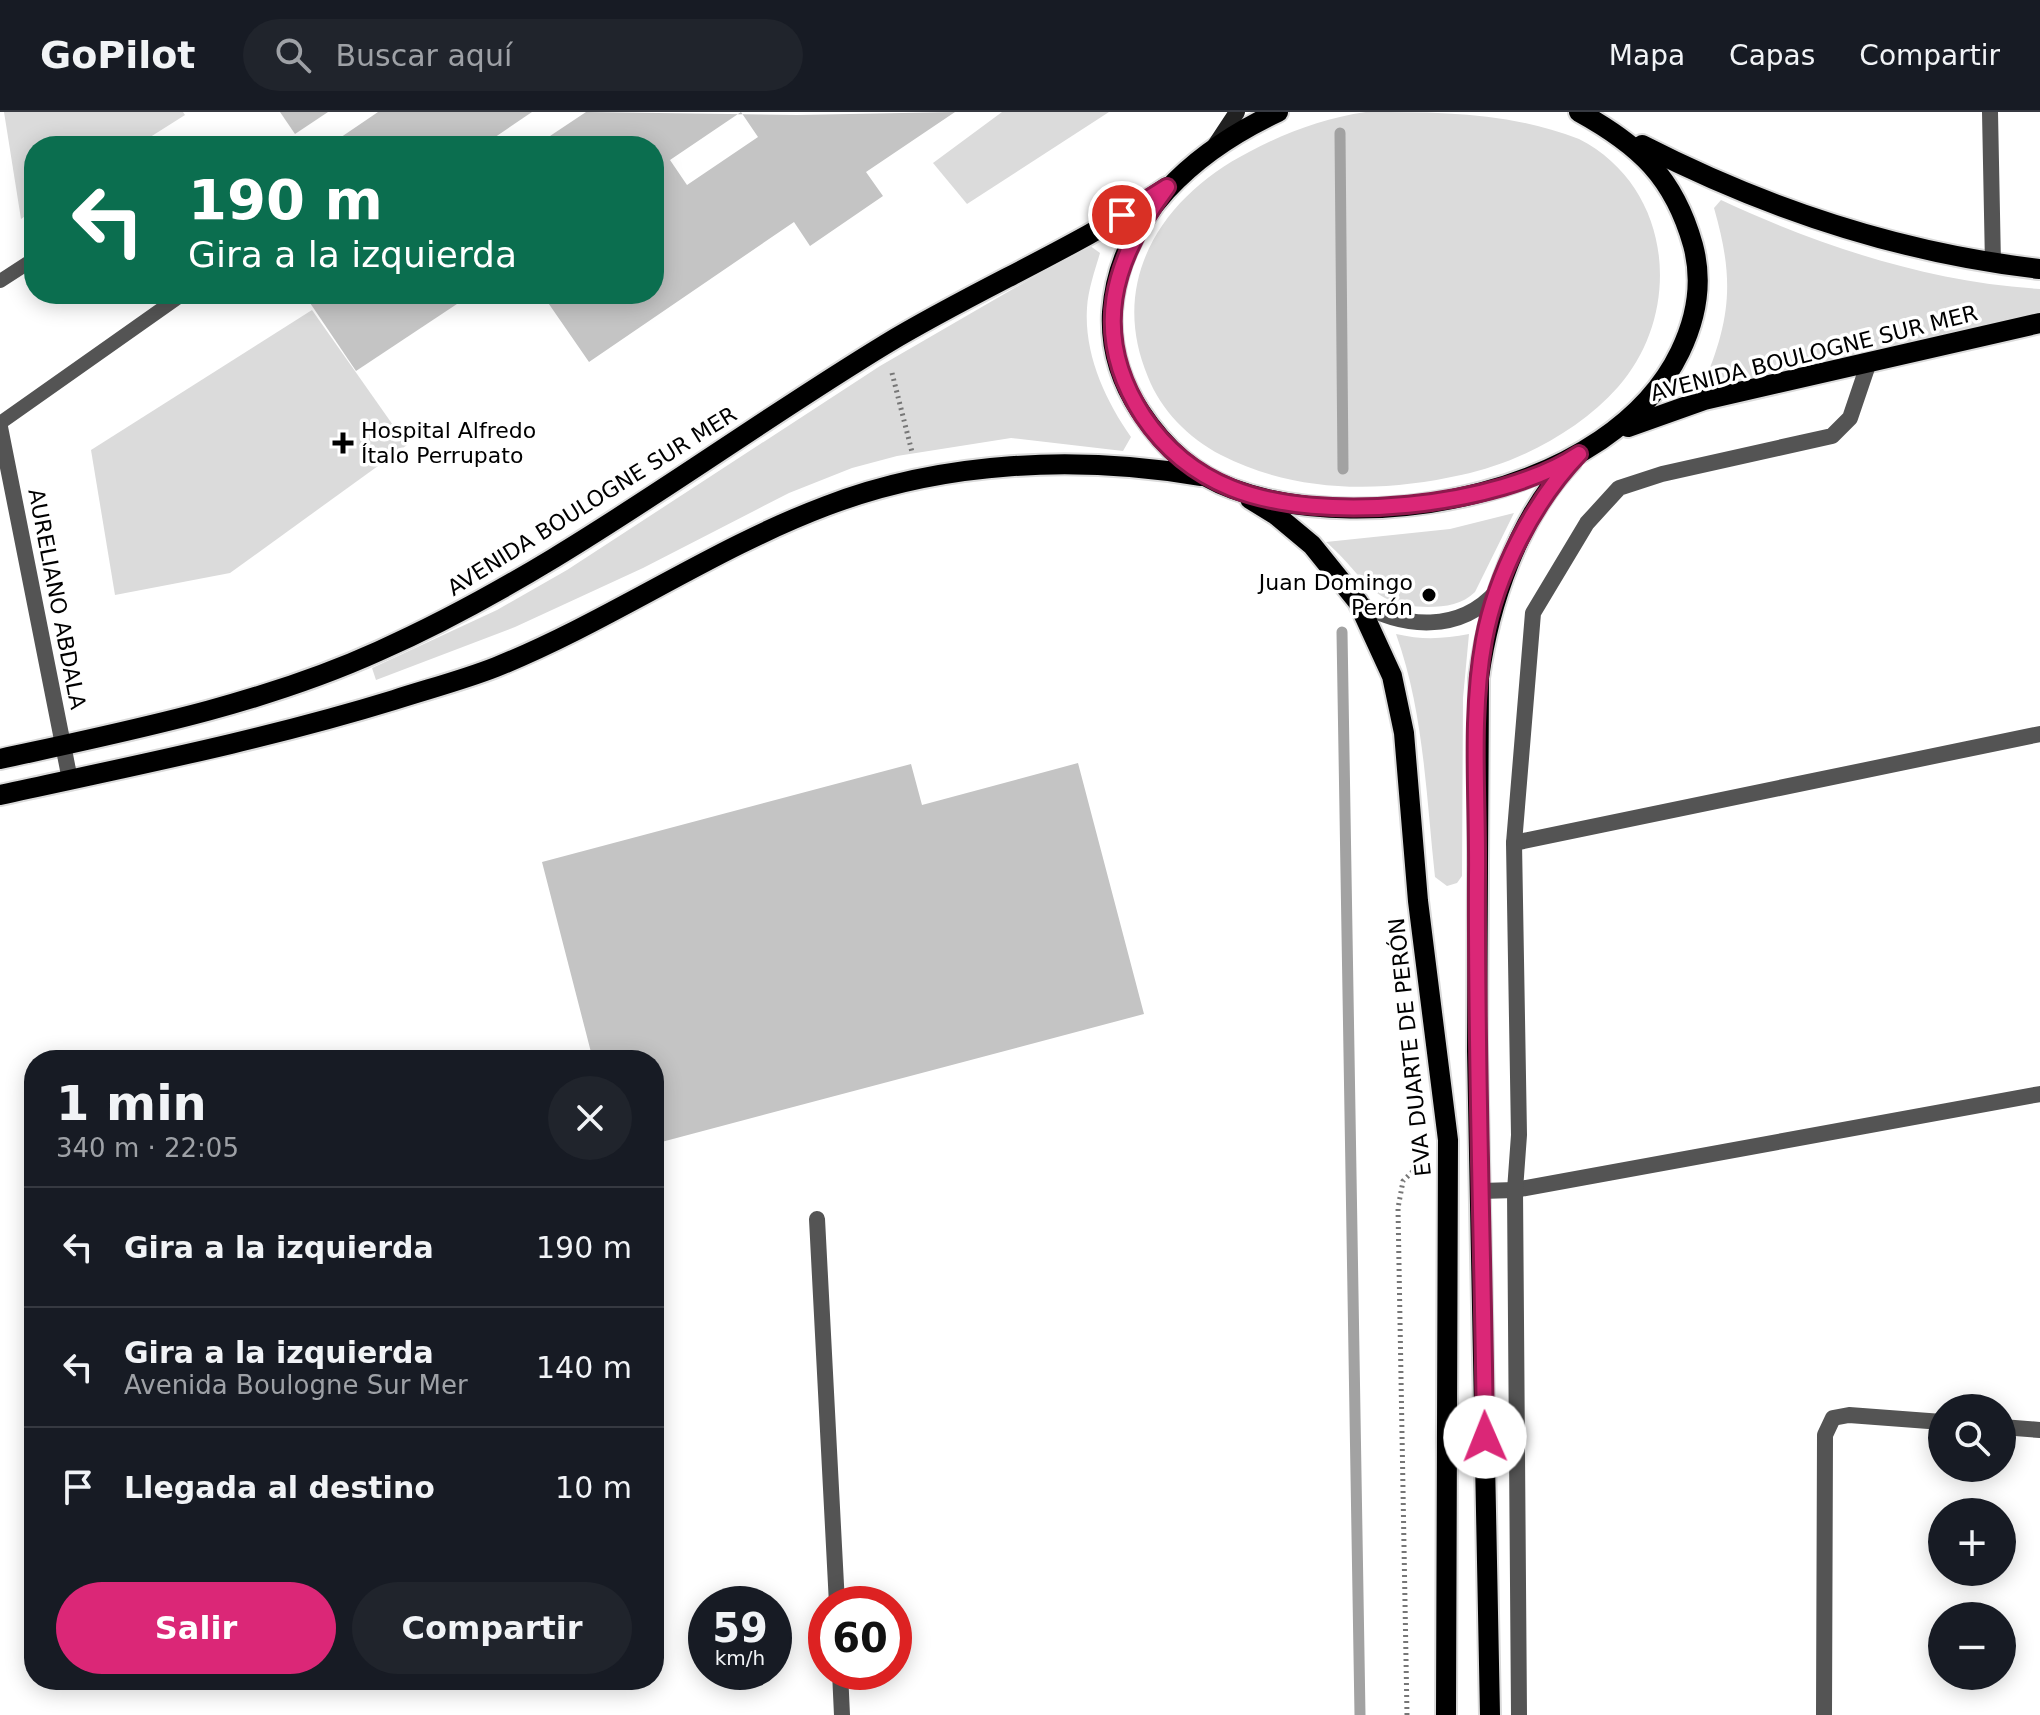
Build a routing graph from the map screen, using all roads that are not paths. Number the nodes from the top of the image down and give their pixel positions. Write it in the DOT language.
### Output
graph roads {
  1 [pos="1237,112"];
  2 [pos="1278,112"];
  3 [pos="1990,112"];
  4 [pos="1585,115"];
  5 [pos="1614,131"];
  6 [pos="1214,147"];
  7 [pos="1167,187"];
  8 [pos="1993,264"];
  9 [pos="24,265"];
  10 [pos="2040,269"];
  11 [pos="0,281"];
  12 [pos="169,304"];
  13 [pos="2040,323"];
  14 [pos="1869,362"];
  15 [pos="0,425"];
  16 [pos="1603,438"];
  17 [pos="1579,454"];
  18 [pos="1210,478"];
  19 [pos="1233,489"];
  20 [pos="1500,588"];
  21 [pos="1358,602"];
  22 [pos="2040,734"];
  23 [pos="64,745"];
  24 [pos="0,759"];
  25 [pos="70,780"];
  26 [pos="0,795"];
  27 [pos="1514,843"];
  28 [pos="2040,1094"];
  29 [pos="1515,1190"];
  30 [pos="1481,1191"];
  31 [pos="817,1219"];
  32 [pos="1928,1421"];
  33 [pos="2016,1428"];
  34 [pos="2040,1430"];
  35 [pos="836,1586"];
  36 [pos="841,1690"];
  37 [pos="842,1715"];
  38 [pos="1446,1715"];
  39 [pos="1490,1715"];
  40 [pos="1519,1715"];
  41 [pos="1824,1715"];
  1 -- 6 [label="street"];
  2 -- 6 [label="main road"];
  3 -- 8 [label="street"];
  4 -- 5 [label="main road"];
  5 -- 8 [label="main road"];
  5 -- 16 [label="main road"];
  6 -- 7 [label="main road"];
  7 -- 18 [label="main road"];
  7 -- 23 [label="main road, AVENIDA BOULOGNE SUR MER"];
  8 -- 10 [label="main road"];
  9 -- 11 [label="lane"];
  12 -- 15 [label="lane"];
  13 -- 14 [label="main road, AVENIDA BOULOGNE SUR MER"];
  14 -- 16 [label="main road, AVENIDA BOULOGNE SUR MER"];
  14 -- 27 [label="street"];
  15 -- 23 [label="street, AURELIANO ABDALA"];
  16 -- 17 [label="main road"];
  17 -- 19 [label="main road"];
  17 -- 20 [label="main road"];
  18 -- 19 [label="main road"];
  18 -- 25 [label="main road"];
  19 -- 21 [label="main road, EVA DUARTE DE PERÓN"];
  20 -- 21 [label="street"];
  20 -- 30 [label="main road"];
  21 -- 38 [label="main road, EVA DUARTE DE PERÓN"];
  22 -- 27 [label="street"];
  23 -- 24 [label="main road, AVENIDA BOULOGNE SUR MER"];
  23 -- 25 [label="street, AURELIANO ABDALA"];
  25 -- 26 [label="main road"];
  27 -- 29 [label="street"];
  28 -- 29 [label="street"];
  29 -- 30 [label="street"];
  29 -- 40 [label="street"];
  30 -- 39 [label="main road"];
  31 -- 35 [label="street"];
  32 -- 41 [label="street"];
  33 -- 34 [label="street"];
  36 -- 37 [label="street"];
}
